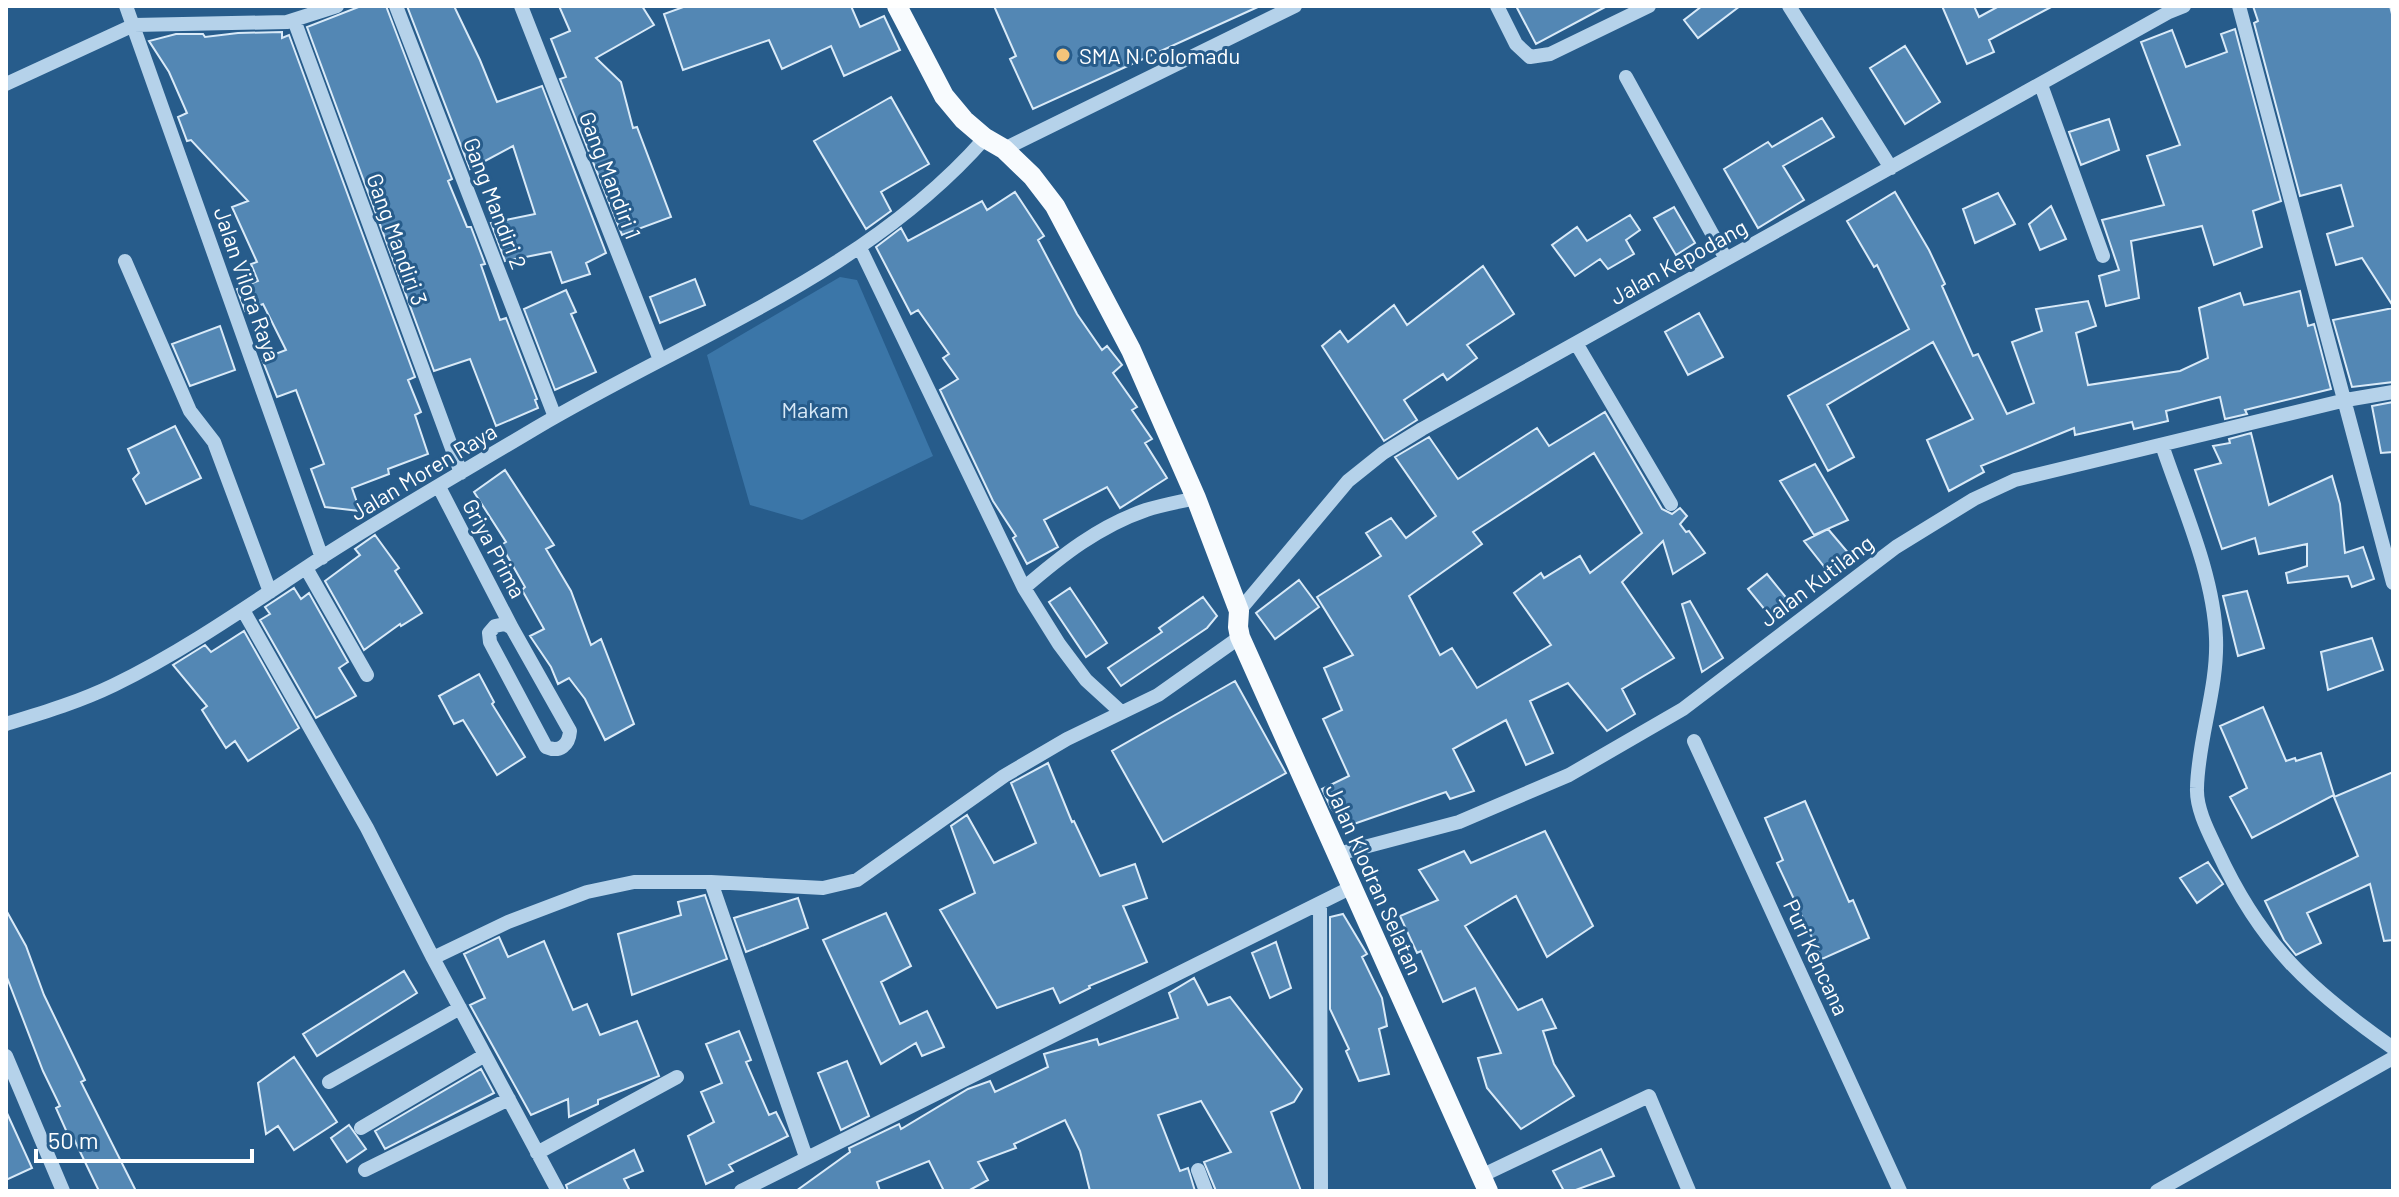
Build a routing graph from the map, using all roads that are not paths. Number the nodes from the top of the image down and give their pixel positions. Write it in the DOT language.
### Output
graph roads {
  1 [pos="126,6"];
  2 [pos="281,6"];
  3 [pos="337,6"];
  4 [pos="396,6"];
  5 [pos="521,6"];
  6 [pos="897,6"];
  7 [pos="1295,6"];
  8 [pos="1497,6"];
  9 [pos="1789,6"];
  10 [pos="2184,6"];
  11 [pos="2239,6"];
  12 [pos="1646,7"];
  13 [pos="291,21"];
  14 [pos="134,25"];
  15 [pos="1626,77"];
  16 [pos="6,84"];
  17 [pos="2041,85"];
  18 [pos="985,138"];
  19 [pos="1004,149"];
  20 [pos="1891,168"];
  21 [pos="860,248"];
  22 [pos="2103,256"];
  23 [pos="1726,259"];
  24 [pos="125,261"];
  25 [pos="1576,343"];
  26 [pos="660,360"];
  27 [pos="2393,392"];
  28 [pos="2346,400"];
  29 [pos="555,417"];
  30 [pos="2162,445"];
  31 [pos="461,473"];
  32 [pos="439,487"];
  33 [pos="1196,498"];
  34 [pos="1671,504"];
  35 [pos="322,558"];
  36 [pos="306,568"];
  37 [pos="2393,583"];
  38 [pos="1024,588"];
  39 [pos="270,592"];
  40 [pos="243,610"];
  41 [pos="1239,611"];
  42 [pos="512,628"];
  43 [pos="1240,637"];
  44 [pos="367,675"];
  45 [pos="1121,712"];
  46 [pos="6,724"];
  47 [pos="1694,741"];
  48 [pos="1338,854"];
  49 [pos="711,882"];
  50 [pos="1352,887"];
  51 [pos="1320,903"];
  52 [pos="433,958"];
  53 [pos="460,1008"];
  54 [pos="2393,1048"];
  55 [pos="485,1055"];
  56 [pos="6,1056"];
  57 [pos="2393,1058"];
  58 [pos="677,1077"];
  59 [pos="329,1082"];
  60 [pos="509,1099"];
  61 [pos="361,1128"];
  62 [pos="537,1153"];
  63 [pos="806,1157"];
  64 [pos="365,1170"];
  65 [pos="1198,1170"];
  66 [pos="1484,1183"];
  67 [pos="63,1191"];
  68 [pos="558,1191"];
  69 [pos="741,1191"];
  70 [pos="1206,1191"];
  71 [pos="1321,1191"];
  72 [pos="1689,1191"];
  73 [pos="1900,1191"];
  74 [pos="2157,1191"];
  1 -- 14 [label="street, Jalan Vilora Raya"];
  2 -- 13 [label="street, Gang Mandiri 3"];
  3 -- 13 [label="street"];
  4 -- 29 [label="street, Gang Mandiri 2"];
  5 -- 26 [label="street, Gang Mandiri 1"];
  6 -- 18 [label="main road"];
  7 -- 19 [label="street"];
  8 -- 12 [label="street"];
  9 -- 20 [label="street"];
  10 -- 17 [label="street, Jalan Kepodang"];
  11 -- 28 [label="street"];
  13 -- 14 [label="street"];
  13 -- 31 [label="street, Gang Mandiri 3"];
  14 -- 16 [label="street"];
  14 -- 35 [label="street, Jalan Vilora Raya"];
  15 -- 23 [label="street"];
  17 -- 20 [label="street, Jalan Kepodang"];
  17 -- 22 [label="street"];
  18 -- 19 [label="main road"];
  18 -- 21 [label="street, Jalan Moren Raya"];
  19 -- 33 [label="main road"];
  20 -- 23 [label="street, Jalan Kepodang"];
  21 -- 26 [label="street, Jalan Moren Raya"];
  21 -- 38 [label="street"];
  23 -- 25 [label="street, Jalan Kepodang"];
  24 -- 39 [label="street"];
  25 -- 34 [label="street"];
  25 -- 41 [label="street, Jalan Kepodang"];
  26 -- 29 [label="street, Jalan Moren Raya"];
  27 -- 28 [label="street, Jalan Kutilang"];
  28 -- 30 [label="street, Jalan Kutilang"];
  28 -- 37 [label="street"];
  29 -- 31 [label="street, Jalan Moren Raya"];
  30 -- 48 [label="street, Jalan Kutilang"];
  30 -- 54 [label="street"];
  31 -- 32 [label="street, Jalan Moren Raya"];
  32 -- 35 [label="street, Jalan Moren Raya"];
  32 -- 42 [label="street, Griya Prima"];
  33 -- 38 [label="street"];
  33 -- 41 [label="main road, Jalan Klodran Selatan"];
  35 -- 36 [label="street, Jalan Moren Raya"];
  36 -- 39 [label="street, Jalan Moren Raya"];
  36 -- 44 [label="street"];
  38 -- 45 [label="street"];
  39 -- 40 [label="street, Jalan Moren Raya"];
  40 -- 46 [label="street, Jalan Moren Raya"];
  40 -- 52 [label="street"];
  41 -- 43 [label="main road, Jalan Klodran Selatan"];
  42 -- 42 [label="street, Griya Prima"];
  43 -- 45 [label="street"];
  43 -- 48 [label="main road, Jalan Klodran Selatan"];
  45 -- 49 [label="street"];
  47 -- 73 [label="street, Puri Kencana"];
  48 -- 50 [label="main road, Jalan Klodran Selatan"];
  49 -- 52 [label="street"];
  49 -- 63 [label="street"];
  50 -- 51 [label="street"];
  50 -- 66 [label="main road, Jalan Klodran Selatan"];
  51 -- 63 [label="street"];
  51 -- 71 [label="street"];
  52 -- 53 [label="street"];
  53 -- 55 [label="street"];
  53 -- 59 [label="street"];
  55 -- 60 [label="street"];
  55 -- 61 [label="street"];
  56 -- 67 [label="street"];
  57 -- 74 [label="street"];
  58 -- 62 [label="street"];
  60 -- 62 [label="street"];
  60 -- 64 [label="street"];
  62 -- 68 [label="street"];
  63 -- 69 [label="street"];
  65 -- 70 [label="street"];
  66 -- 72 [label="street"];
}
